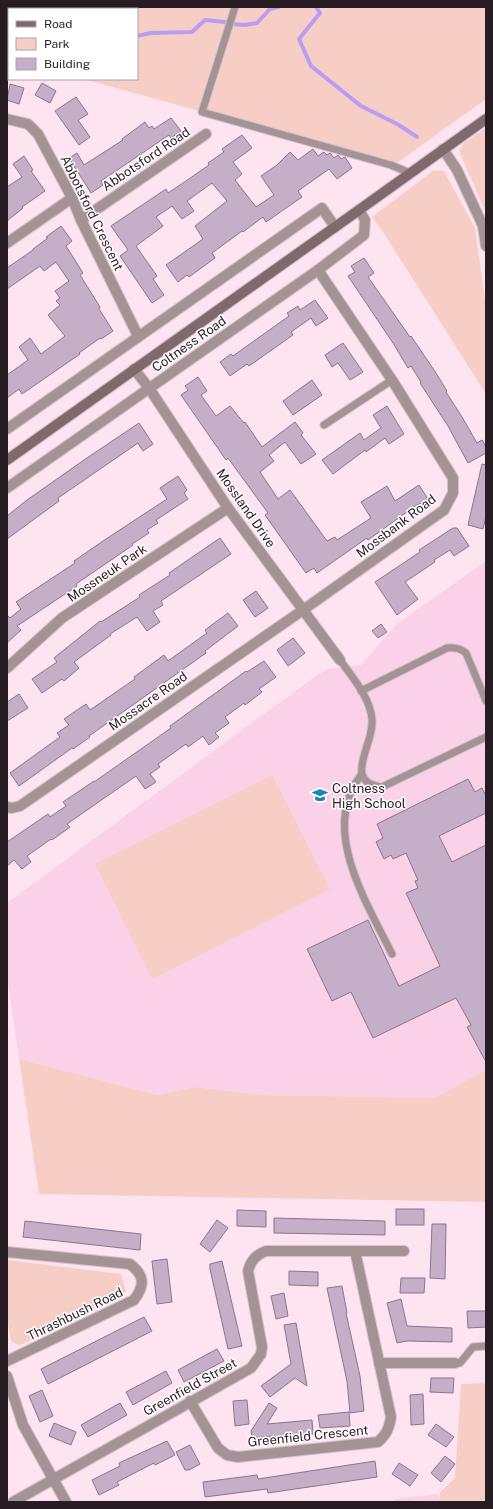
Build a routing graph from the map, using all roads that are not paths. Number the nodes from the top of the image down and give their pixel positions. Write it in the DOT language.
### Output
graph roads {
  1 [pos="235,7"];
  2 [pos="7,119"];
  3 [pos="486,119"];
  4 [pos="206,134"];
  5 [pos="443,149"];
  6 [pos="410,173"];
  7 [pos="72,198"];
  8 [pos="359,210"];
  9 [pos="81,220"];
  10 [pos="335,227"];
  11 [pos="7,242"];
  12 [pos="486,246"];
  13 [pos="318,270"];
  14 [pos="138,336"];
  15 [pos="134,369"];
  16 [pos="392,380"];
  17 [pos="149,388"];
  18 [pos="324,425"];
  19 [pos="7,429"];
  20 [pos="7,460"];
  21 [pos="7,488"];
  22 [pos="228,508"];
  23 [pos="303,610"];
  24 [pos="340,660"];
  25 [pos="7,668"];
  26 [pos="361,691"];
  27 [pos="486,701"];
  28 [pos="486,737"];
  29 [pos="361,775"];
  30 [pos="7,807"];
  31 [pos="392,954"];
  32 [pos="355,1251"];
  33 [pos="404,1251"];
  34 [pos="7,1252"];
  35 [pos="486,1346"];
  36 [pos="7,1361"];
  37 [pos="380,1363"];
  38 [pos="455,1363"];
  39 [pos="7,1376"];
  40 [pos="190,1402"];
  41 [pos="53,1479"];
  42 [pos="13,1502"];
  43 [pos="66,1502"];
  1 -- 6 [label="lane"];
  2 -- 7 [label="street, Abbotsford Crescent"];
  3 -- 5 [label="street, Coltness Road"];
  4 -- 9 [label="street, Abbotsford Road"];
  5 -- 6 [label="street, Coltness Road"];
  5 -- 12 [label="street"];
  6 -- 8 [label="street, Coltness Road"];
  7 -- 9 [label="street, Abbotsford Crescent"];
  7 -- 11 [label="street"];
  8 -- 10 [label="street, Coltness Road"];
  8 -- 13 [label="street, Coltness Road"];
  9 -- 14 [label="street, Abbotsford Crescent"];
  10 -- 14 [label="street"];
  10 -- 15 [label="street, Coltness Road"];
  13 -- 16 [label="street, Mossbank Road"];
  13 -- 17 [label="street, Coltness Road"];
  14 -- 19 [label="street"];
  15 -- 17 [label="street, Mossland Drive"];
  15 -- 20 [label="street, Coltness Road"];
  16 -- 18 [label="lane"];
  16 -- 23 [label="street, Mossbank Road"];
  17 -- 21 [label="street, Coltness Road"];
  17 -- 22 [label="street, Mossland Drive"];
  22 -- 23 [label="street, Mossland Drive"];
  22 -- 25 [label="street, Mossneuk Park"];
  23 -- 24 [label="street, Mossland Drive"];
  23 -- 30 [label="street, Mossacre Road"];
  24 -- 26 [label="lane"];
  26 -- 27 [label="lane"];
  26 -- 29 [label="lane"];
  28 -- 29 [label="lane"];
  29 -- 31 [label="lane"];
  32 -- 33 [label="street, Greenfield Street"];
  32 -- 37 [label="street, Greenfield Crescent"];
  32 -- 40 [label="street, Greenfield Street"];
  34 -- 36 [label="street, Thrashbush Road"];
  35 -- 38 [label="lane"];
  37 -- 38 [label="street"];
  37 -- 40 [label="street, Greenfield Crescent"];
  39 -- 41 [label="street"];
  40 -- 41 [label="street, Greenfield Street"];
  41 -- 42 [label="street, Greenfield Street"];
  41 -- 43 [label="street"];
}
